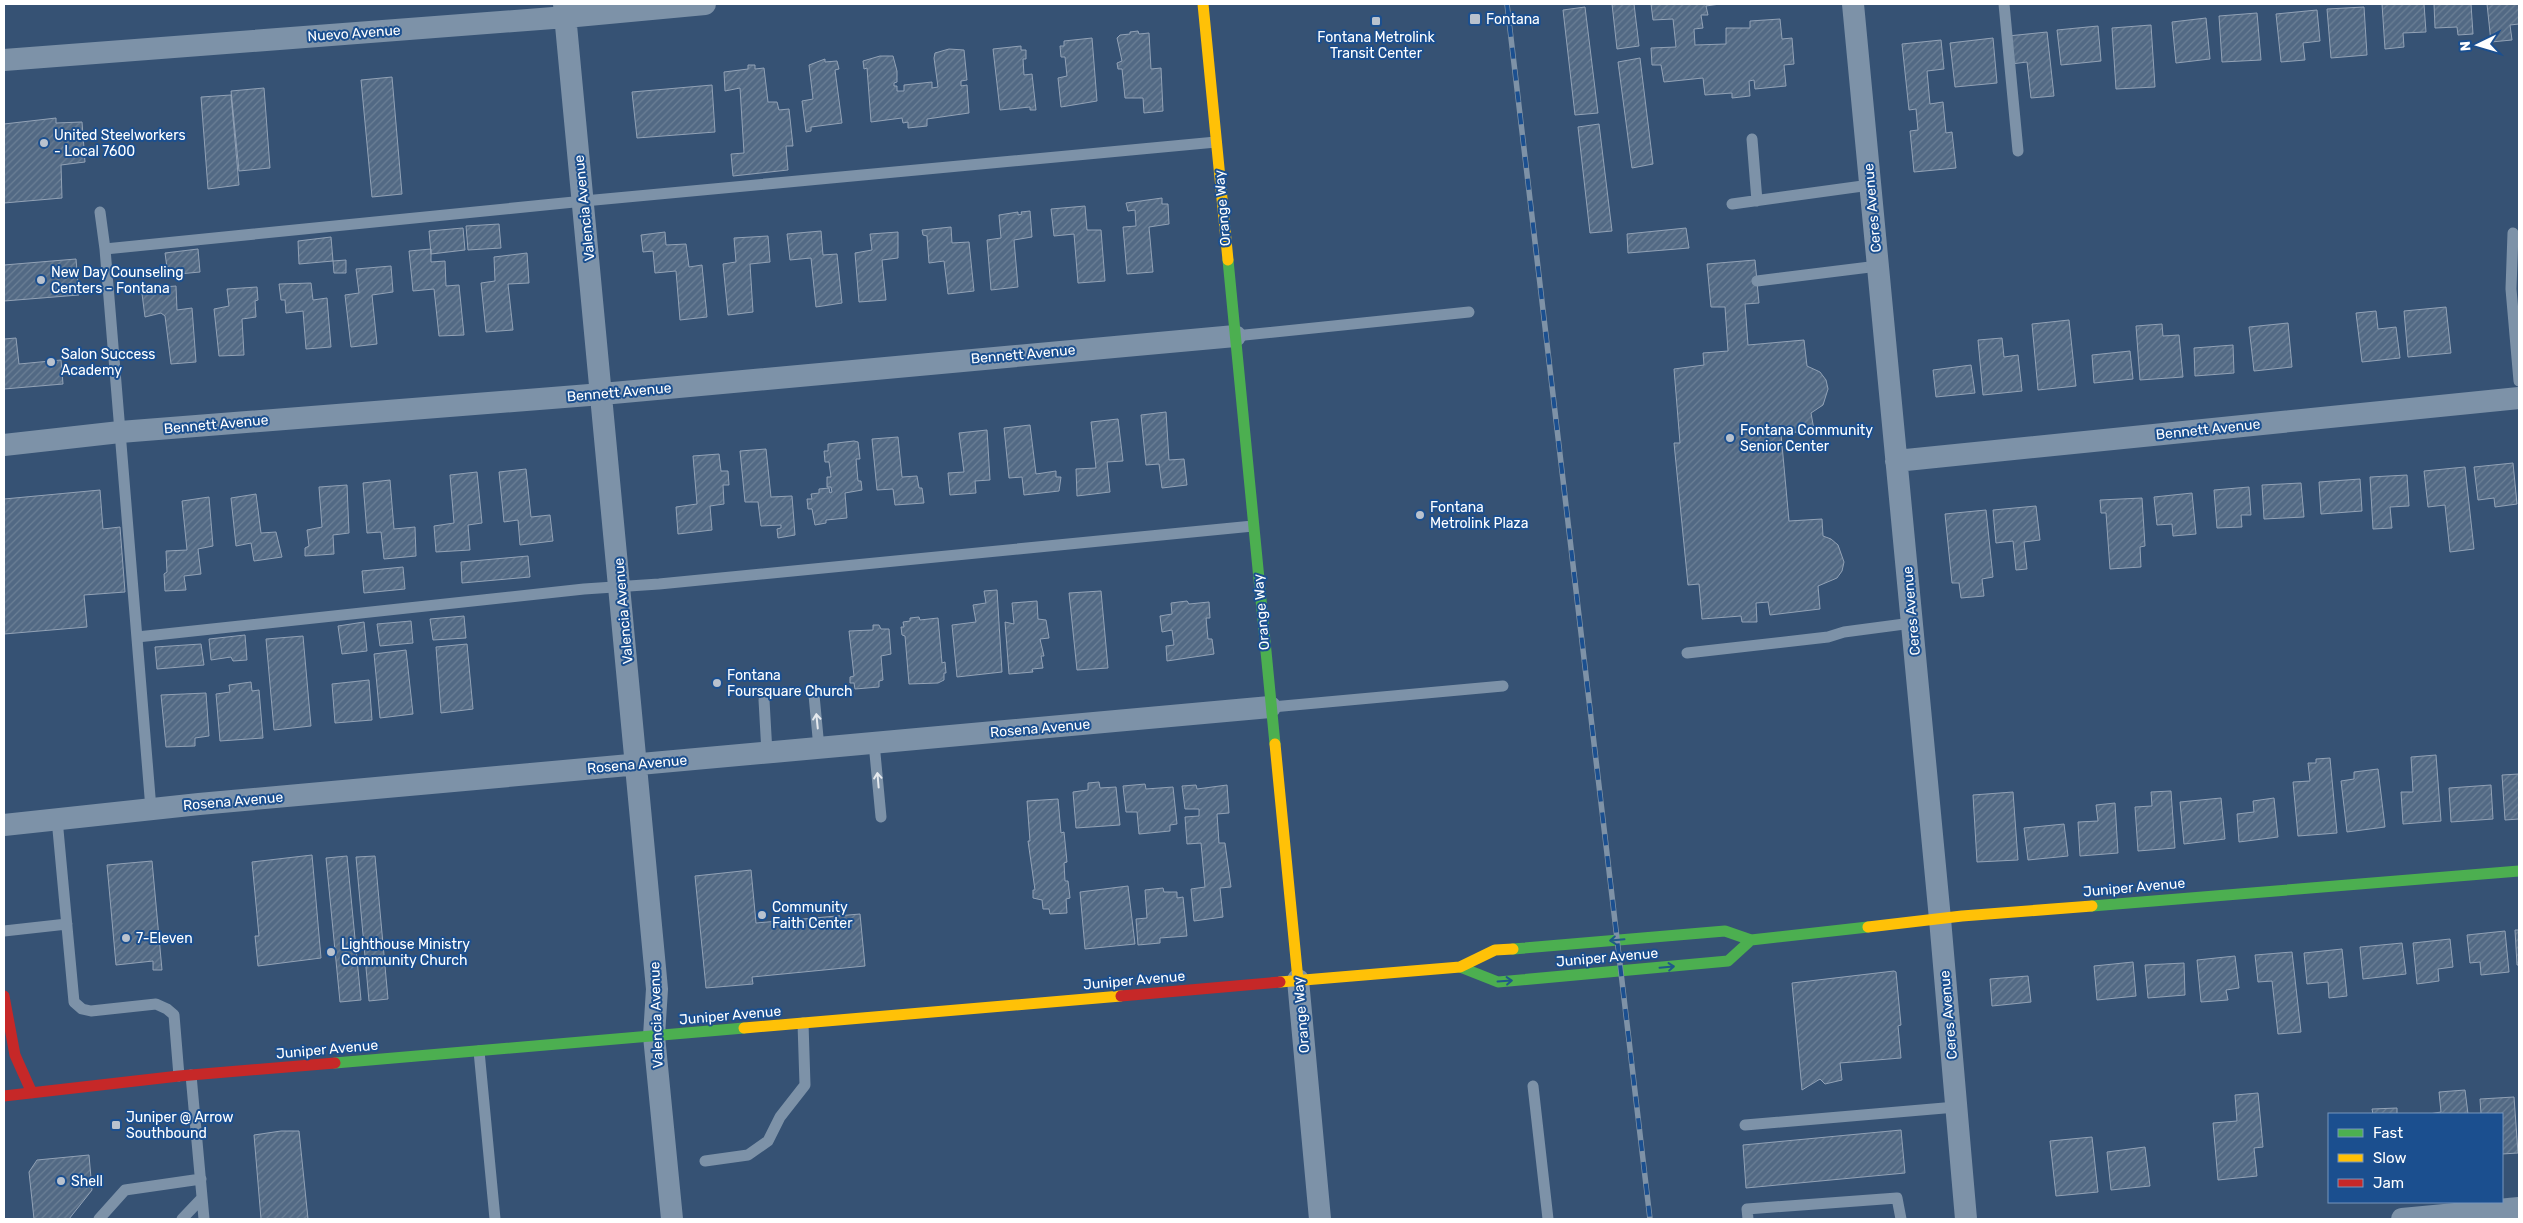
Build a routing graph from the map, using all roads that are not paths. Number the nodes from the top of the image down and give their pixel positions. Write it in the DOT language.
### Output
graph roads {
  1 [pos="705,4"];
  2 [pos="1203,4"];
  3 [pos="1853,4"];
  4 [pos="2004,4"];
  5 [pos="565,10"];
  6 [pos="4,60"];
  7 [pos="1752,139"];
  8 [pos="1216,142"];
  9 [pos="2018,152"];
  10 [pos="1870,184"];
  11 [pos="584,201"];
  12 [pos="1757,201"];
  13 [pos="1732,204"];
  14 [pos="100,212"];
  15 [pos="2513,233"];
  16 [pos="105,249"];
  17 [pos="1878,266"];
  18 [pos="1758,280"];
  19 [pos="1469,312"];
  20 [pos="1234,336"];
  21 [pos="2519,380"];
  22 [pos="602,394"];
  23 [pos="2519,398"];
  24 [pos="120,432"];
  25 [pos="4,445"];
  26 [pos="1896,461"];
  27 [pos="1253,526"];
  28 [pos="620,586"];
  29 [pos="1912,622"];
  30 [pos="137,637"];
  31 [pos="1687,653"];
  32 [pos="1504,686"];
  33 [pos="814,695"];
  34 [pos="764,700"];
  35 [pos="1270,707"];
  36 [pos="874,743"];
  37 [pos="820,748"];
  38 [pos="767,753"];
  39 [pos="636,764"];
  40 [pos="151,809"];
  41 [pos="881,817"];
  42 [pos="57,819"];
  43 [pos="4,825"];
  44 [pos="2519,871"];
  45 [pos="1940,919"];
  46 [pos="67,924"];
  47 [pos="4,931"];
  48 [pos="1752,940"];
  49 [pos="1460,967"];
  50 [pos="1298,980"];
  51 [pos="4,996"];
  52 [pos="802,1023"];
  53 [pos="654,1036"];
  54 [pos="479,1051"];
  55 [pos="192,1075"];
  56 [pos="179,1076"];
  57 [pos="1533,1086"];
  58 [pos="32,1093"];
  59 [pos="4,1096"];
  60 [pos="1956,1107"];
  61 [pos="1745,1125"];
  62 [pos="705,1161"];
  63 [pos="200,1179"];
  64 [pos="202,1198"];
  65 [pos="2519,1208"];
  66 [pos="99,1219"];
  67 [pos="182,1219"];
  68 [pos="204,1219"];
  69 [pos="495,1219"];
  70 [pos="672,1219"];
  71 [pos="1320,1219"];
  72 [pos="1548,1219"];
  73 [pos="1748,1219"];
  74 [pos="1901,1219"];
  75 [pos="1966,1219"];
  76 [pos="2402,1219"];
  1 -- 5 [label="street, Nuevo Avenue"];
  2 -- 8 [label="street, Orange Way"];
  3 -- 10 [label="street, Ceres Avenue"];
  4 -- 9 [label="lane"];
  5 -- 6 [label="street, Nuevo Avenue"];
  5 -- 11 [label="street, Valencia Avenue"];
  7 -- 12 [label="lane"];
  8 -- 11 [label="lane"];
  8 -- 20 [label="street, Orange Way"];
  10 -- 12 [label="lane"];
  10 -- 17 [label="street, Ceres Avenue"];
  11 -- 16 [label="lane"];
  11 -- 22 [label="street, Valencia Avenue"];
  12 -- 13 [label="lane"];
  14 -- 16 [label="lane"];
  15 -- 21 [label="lane"];
  16 -- 24 [label="lane"];
  17 -- 18 [label="lane"];
  17 -- 26 [label="street, Ceres Avenue"];
  19 -- 20 [label="lane"];
  20 -- 22 [label="street, Bennett Avenue"];
  20 -- 27 [label="street, Orange Way"];
  22 -- 24 [label="street, Bennett Avenue"];
  22 -- 28 [label="street, Valencia Avenue"];
  23 -- 26 [label="street, Bennett Avenue"];
  24 -- 25 [label="street, Bennett Avenue"];
  24 -- 30 [label="lane"];
  26 -- 29 [label="street, Ceres Avenue"];
  27 -- 28 [label="lane"];
  27 -- 35 [label="street, Orange Way"];
  28 -- 30 [label="lane"];
  28 -- 39 [label="street, Valencia Avenue"];
  29 -- 31 [label="lane"];
  29 -- 45 [label="street, Ceres Avenue"];
  30 -- 40 [label="lane"];
  32 -- 35 [label="lane"];
  37 -- 33 [label="lane, one-way"];
  34 -- 38 [label="lane"];
  35 -- 36 [label="street, Rosena Avenue"];
  35 -- 50 [label="street, Orange Way"];
  36 -- 37 [label="street, Rosena Avenue"];
  41 -- 36 [label="lane, one-way"];
  37 -- 38 [label="street, Rosena Avenue"];
  38 -- 39 [label="street, Rosena Avenue"];
  39 -- 40 [label="street, Rosena Avenue"];
  39 -- 53 [label="street, Valencia Avenue"];
  40 -- 42 [label="street, Rosena Avenue"];
  42 -- 43 [label="street, Rosena Avenue"];
  42 -- 46 [label="lane"];
  44 -- 45 [label="street, Juniper Avenue"];
  45 -- 48 [label="street, Juniper Avenue"];
  45 -- 60 [label="street, Ceres Avenue"];
  46 -- 47 [label="lane"];
  46 -- 56 [label="lane"];
  48 -- 49 [label="street, Juniper Avenue, one-way"];
  49 -- 48 [label="street, Juniper Avenue, one-way"];
  49 -- 50 [label="street, Juniper Avenue"];
  50 -- 52 [label="street, Juniper Avenue"];
  50 -- 71 [label="street, Orange Way"];
  51 -- 58 [label="street"];
  52 -- 53 [label="street, Juniper Avenue"];
  52 -- 62 [label="lane"];
  53 -- 54 [label="street, Juniper Avenue"];
  53 -- 70 [label="street, Valencia Avenue"];
  54 -- 55 [label="street, Juniper Avenue"];
  54 -- 69 [label="lane"];
  55 -- 56 [label="street, Juniper Avenue"];
  55 -- 63 [label="lane"];
  56 -- 58 [label="street, Juniper Avenue"];
  57 -- 72 [label="lane"];
  58 -- 59 [label="street, Juniper Avenue"];
  60 -- 61 [label="lane"];
  60 -- 75 [label="street, Ceres Avenue"];
  63 -- 64 [label="lane"];
  63 -- 66 [label="lane"];
  64 -- 67 [label="lane"];
  64 -- 68 [label="lane"];
  65 -- 76 [label="street"];
  73 -- 74 [label="lane"];
}
